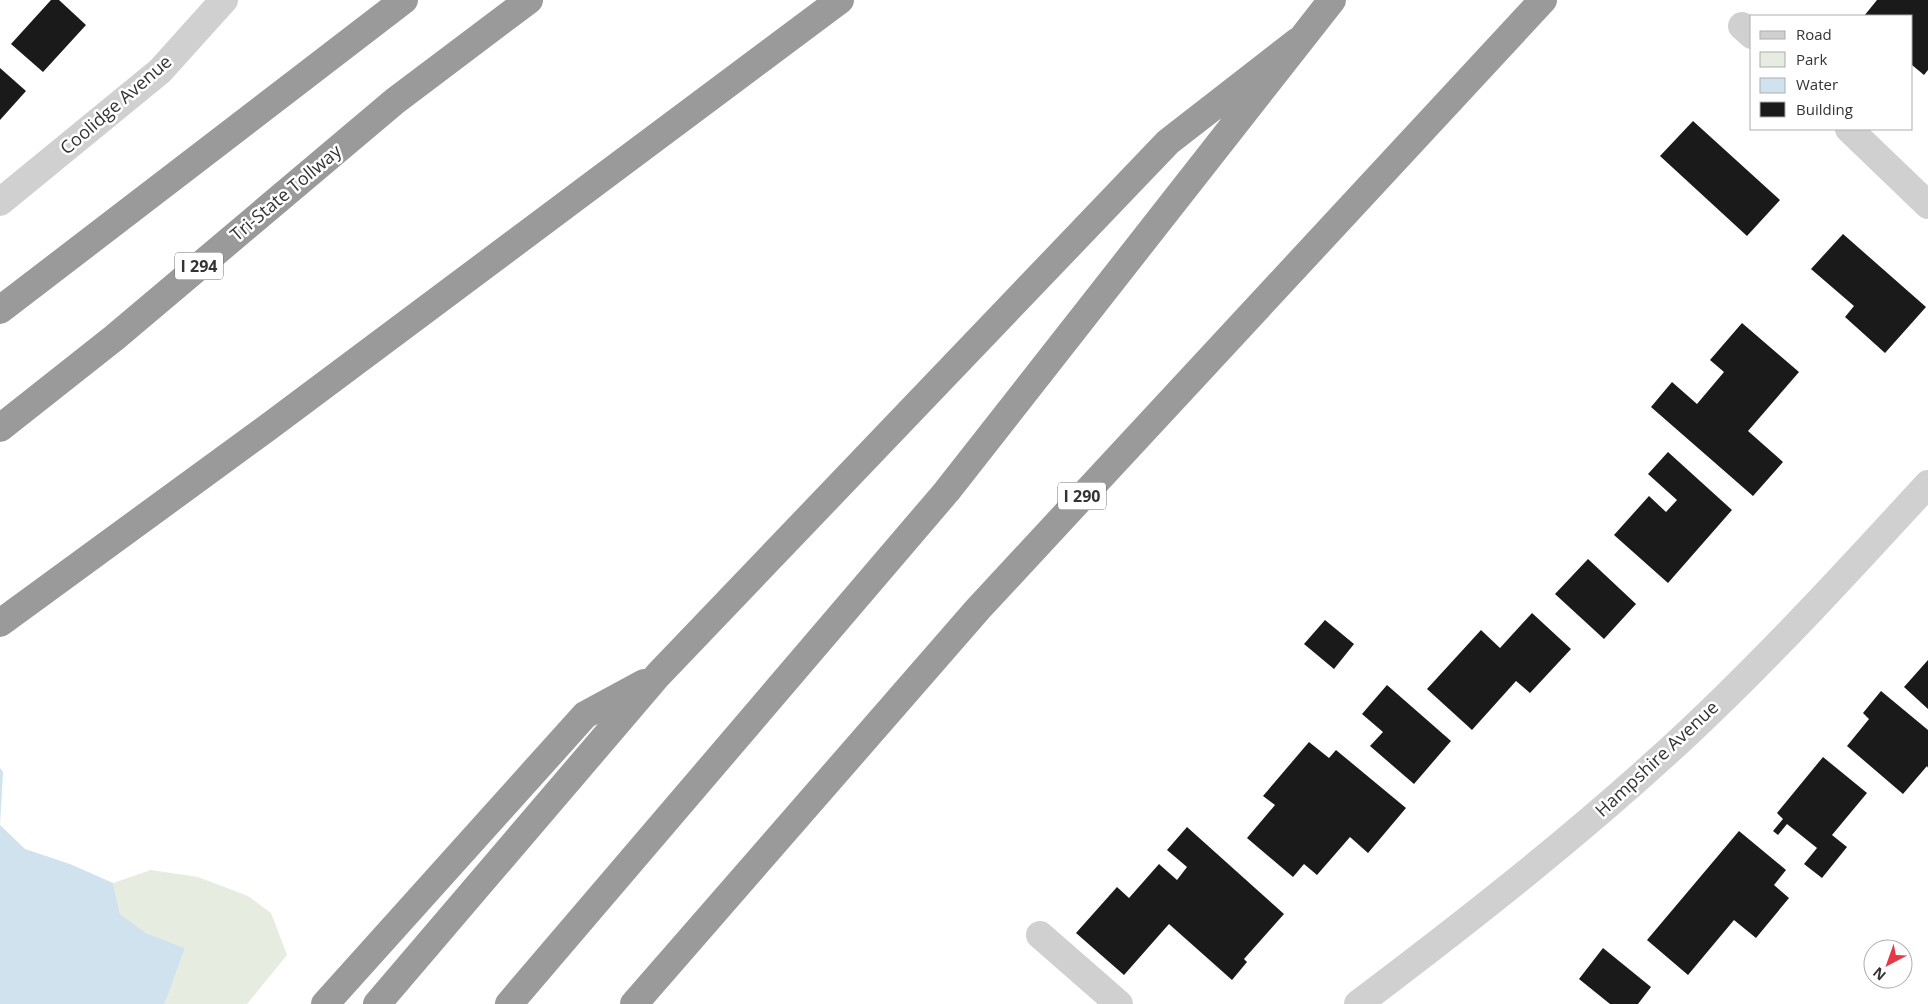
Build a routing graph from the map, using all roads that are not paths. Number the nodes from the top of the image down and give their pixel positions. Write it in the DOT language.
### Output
graph roads {
  1 [pos="224,0"];
  2 [pos="404,0"];
  3 [pos="528,0"];
  4 [pos="840,0"];
  5 [pos="1332,0"];
  6 [pos="1543,0"];
  7 [pos="1298,41"];
  8 [pos="1850,130"];
  9 [pos="0,202"];
  10 [pos="1928,205"];
  11 [pos="0,310"];
  12 [pos="0,428"];
  13 [pos="1928,484"];
  14 [pos="0,623"];
  15 [pos="658,675"];
  16 [pos="701,927"];
  17 [pos="1040,935"];
  18 [pos="325,1004"];
  19 [pos="377,1004"];
  20 [pos="509,1004"];
  21 [pos="634,1004"];
  22 [pos="645,1004"];
  23 [pos="1119,1004"];
  24 [pos="1358,1004"];
  1 -- 9 [label="street, Coolidge Avenue"];
  2 -- 11 [label="highway"];
  3 -- 12 [label="highway, Tri-State Tollway / I 294"];
  4 -- 14 [label="highway"];
  5 -- 7 [label="highway"];
  6 -- 16 [label="highway, I 290"];
  7 -- 15 [label="highway"];
  7 -- 20 [label="highway"];
  8 -- 10 [label="street"];
  13 -- 24 [label="street, Hampshire Avenue"];
  15 -- 18 [label="highway"];
  15 -- 19 [label="highway"];
  16 -- 21 [label="highway, I 290"];
  16 -- 22 [label="highway"];
  17 -- 23 [label="street"];
}
